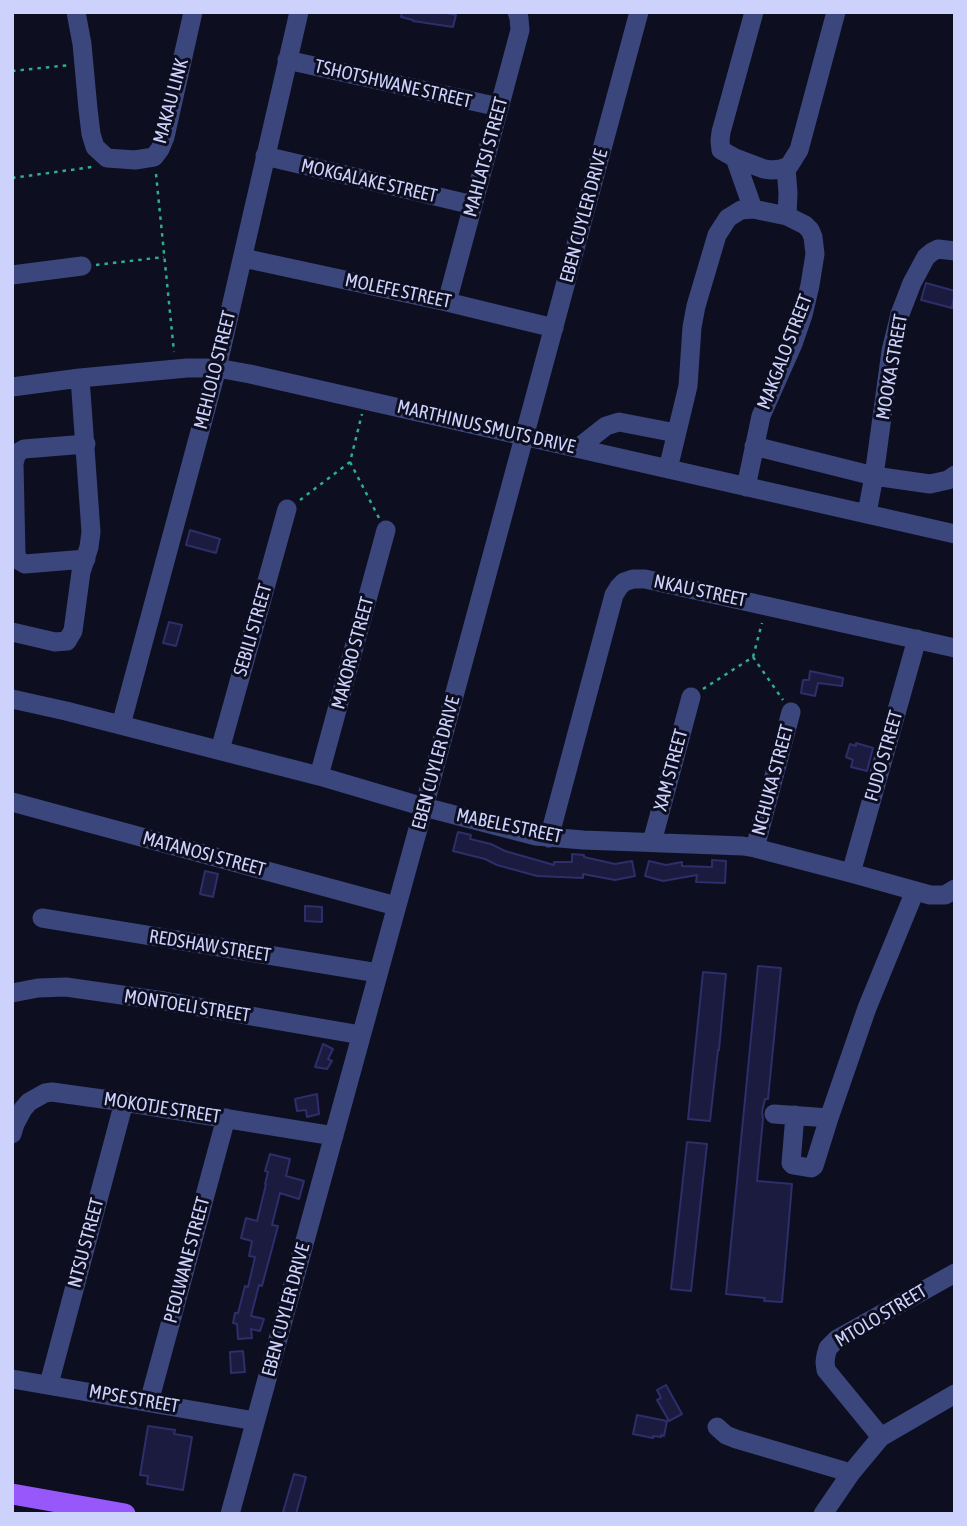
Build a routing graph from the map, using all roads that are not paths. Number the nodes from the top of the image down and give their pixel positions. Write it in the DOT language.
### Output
graph roads {
  1 [pos="76,12"];
  2 [pos="193,12"];
  3 [pos="299,12"];
  4 [pos="517,12"];
  5 [pos="639,12"];
  6 [pos="754,12"];
  7 [pos="836,12"];
  8 [pos="287,60"];
  9 [pos="499,107"];
  10 [pos="265,156"];
  11 [pos="735,158"];
  12 [pos="786,167"];
  13 [pos="473,205"];
  14 [pos="752,209"];
  15 [pos="787,216"];
  16 [pos="955,251"];
  17 [pos="243,258"];
  18 [pos="82,266"];
  19 [pos="12,275"];
  20 [pos="447,302"];
  21 [pos="554,328"];
  22 [pos="217,368"];
  23 [pos="80,378"];
  24 [pos="12,387"];
  25 [pos="676,433"];
  26 [pos="523,436"];
  27 [pos="86,444"];
  28 [pos="754,446"];
  29 [pos="578,448"];
  30 [pos="668,469"];
  31 [pos="955,475"];
  32 [pos="874,476"];
  33 [pos="746,487"];
  34 [pos="287,509"];
  35 [pos="867,513"];
  36 [pos="386,530"];
  37 [pos="955,534"];
  38 [pos="86,559"];
  39 [pos="12,632"];
  40 [pos="917,639"];
  41 [pos="955,648"];
  42 [pos="691,697"];
  43 [pos="12,699"];
  44 [pos="791,712"];
  45 [pos="121,725"];
  46 [pos="220,750"];
  47 [pos="319,776"];
  48 [pos="12,802"];
  49 [pos="424,807"];
  50 [pos="549,838"];
  51 [pos="652,842"];
  52 [pos="755,848"];
  53 [pos="851,873"];
  54 [pos="955,889"];
  55 [pos="923,893"];
  56 [pos="396,906"];
  57 [pos="42,918"];
  58 [pos="378,973"];
  59 [pos="12,993"];
  60 [pos="360,1035"];
  61 [pos="124,1102"];
  62 [pos="774,1114"];
  63 [pos="795,1115"];
  64 [pos="226,1118"];
  65 [pos="829,1118"];
  66 [pos="12,1134"];
  67 [pos="334,1136"];
  68 [pos="955,1273"];
  69 [pos="12,1378"];
  70 [pos="49,1384"];
  71 [pos="955,1394"];
  72 [pos="149,1402"];
  73 [pos="256,1421"];
  74 [pos="717,1427"];
  75 [pos="881,1437"];
  76 [pos="851,1473"];
  77 [pos="12,1494"];
  78 [pos="125,1514"];
  79 [pos="230,1514"];
  80 [pos="823,1514"];
  1 -- 2 [label="street, MAKAU LINK"];
  3 -- 8 [label="street, MEHLOLO STREET"];
  4 -- 9 [label="street, MAHLATSI STREET"];
  5 -- 21 [label="street, EBEN CUYLER DRIVE"];
  6 -- 11 [label="street"];
  7 -- 12 [label="street"];
  8 -- 9 [label="street, TSHOTSHWANE STREET"];
  8 -- 10 [label="street, MEHLOLO STREET"];
  9 -- 13 [label="street, MAHLATSI STREET"];
  10 -- 13 [label="street, MOKGALAKE STREET"];
  10 -- 17 [label="street, MEHLOLO STREET"];
  11 -- 12 [label="street"];
  11 -- 14 [label="street"];
  12 -- 15 [label="street"];
  13 -- 20 [label="street, MAHLATSI STREET"];
  14 -- 15 [label="street, MAKGALO STREET"];
  14 -- 25 [label="street"];
  15 -- 28 [label="street, MAKGALO STREET"];
  16 -- 32 [label="street, MOOKA STREET"];
  17 -- 20 [label="street, MOLEFE STREET"];
  17 -- 22 [label="street, MEHLOLO STREET"];
  18 -- 19 [label="street"];
  20 -- 21 [label="street, MOLEFE STREET"];
  21 -- 26 [label="street, EBEN CUYLER DRIVE"];
  22 -- 23 [label="street, MARTHINUS SMUTS DRIVE"];
  22 -- 26 [label="street, MARTHINUS SMUTS DRIVE"];
  22 -- 45 [label="street, MEHLOLO STREET"];
  23 -- 24 [label="street, MARTHINUS SMUTS DRIVE"];
  23 -- 27 [label="street"];
  25 -- 29 [label="street"];
  25 -- 30 [label="street"];
  26 -- 29 [label="street, MARTHINUS SMUTS DRIVE"];
  26 -- 49 [label="street, EBEN CUYLER DRIVE"];
  27 -- 38 [label="street"];
  27 -- 38 [label="street"];
  28 -- 32 [label="street"];
  28 -- 33 [label="street, MAKGALO STREET"];
  29 -- 30 [label="street, MARTHINUS SMUTS DRIVE"];
  30 -- 33 [label="street, MARTHINUS SMUTS DRIVE"];
  31 -- 32 [label="street"];
  32 -- 35 [label="street, MOOKA STREET"];
  33 -- 35 [label="street, MARTHINUS SMUTS DRIVE"];
  34 -- 46 [label="street, SEBILI STREET"];
  35 -- 37 [label="street, MARTHINUS SMUTS DRIVE"];
  36 -- 47 [label="street, MAKORO STREET"];
  38 -- 39 [label="street"];
  40 -- 41 [label="street, NKAU STREET"];
  40 -- 50 [label="street, NKAU STREET"];
  40 -- 53 [label="street, FUDO STREET"];
  42 -- 51 [label="street, XAM STREET"];
  43 -- 45 [label="street, MABELE STREET"];
  44 -- 52 [label="street, NCHUKA STREET"];
  45 -- 46 [label="street, MABELE STREET"];
  46 -- 47 [label="street, MABELE STREET"];
  47 -- 49 [label="street, MABELE STREET"];
  48 -- 56 [label="street, MATANOSI STREET"];
  49 -- 50 [label="street, MABELE STREET"];
  49 -- 56 [label="street, EBEN CUYLER DRIVE"];
  50 -- 51 [label="street, MABELE STREET"];
  51 -- 52 [label="street, MABELE STREET"];
  52 -- 53 [label="street, MABELE STREET"];
  53 -- 55 [label="street, MABELE STREET"];
  54 -- 55 [label="street"];
  55 -- 65 [label="street"];
  56 -- 58 [label="street, EBEN CUYLER DRIVE"];
  57 -- 58 [label="street, REDSHAW STREET"];
  58 -- 60 [label="street, EBEN CUYLER DRIVE"];
  59 -- 60 [label="street, MONTOELI STREET"];
  60 -- 67 [label="street, EBEN CUYLER DRIVE"];
  61 -- 64 [label="street, MOKOTJE STREET"];
  61 -- 66 [label="street, MOKOTJE STREET"];
  61 -- 70 [label="street, NTSU STREET"];
  62 -- 63 [label="street"];
  63 -- 65 [label="street"];
  63 -- 65 [label="street"];
  64 -- 67 [label="street, MOKOTJE STREET"];
  64 -- 72 [label="street, PEOLWANE STREET"];
  67 -- 73 [label="street, EBEN CUYLER DRIVE"];
  68 -- 75 [label="street, MTOLO STREET"];
  69 -- 70 [label="street, MPSE STREET"];
  70 -- 72 [label="street, MPSE STREET"];
  71 -- 75 [label="street"];
  72 -- 73 [label="street, MPSE STREET"];
  73 -- 79 [label="street, EBEN CUYLER DRIVE"];
  74 -- 76 [label="street"];
  75 -- 76 [label="street"];
  76 -- 80 [label="street"];
  77 -- 78 [label="main road"];
}
